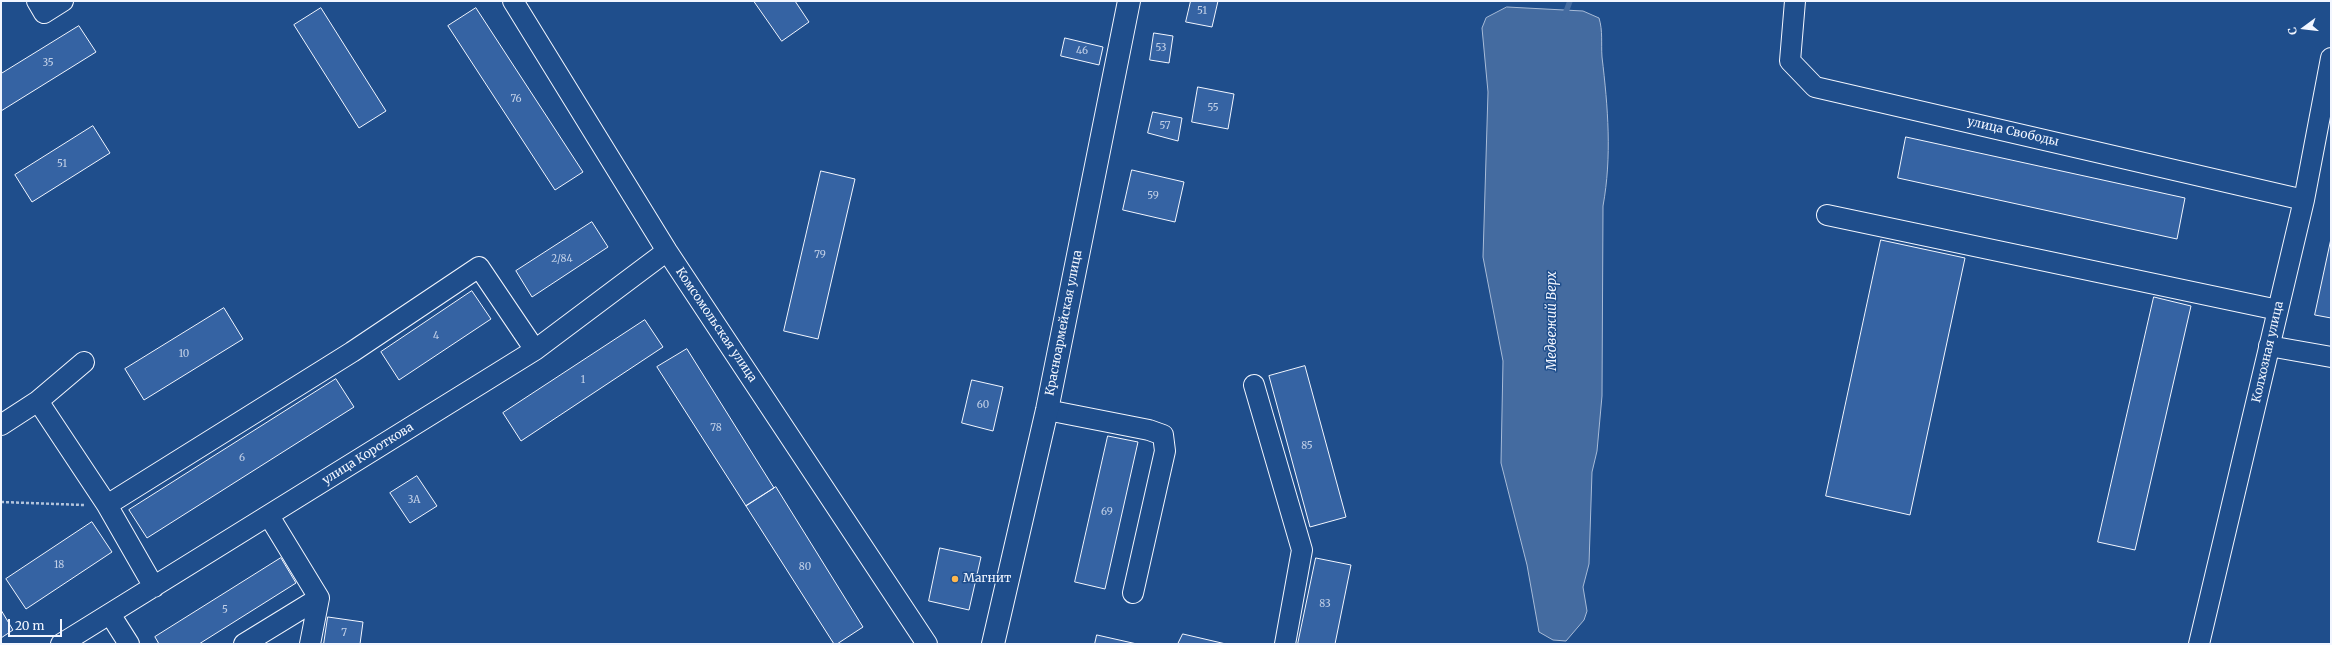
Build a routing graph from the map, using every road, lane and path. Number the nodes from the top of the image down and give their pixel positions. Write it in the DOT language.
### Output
graph roads {
  1 [pos="37,1"];
  2 [pos="63,1"];
  3 [pos="512,1"];
  4 [pos="1129,1"];
  5 [pos="1795,1"];
  6 [pos="2331,58"];
  7 [pos="2304,200"];
  8 [pos="1827,215"];
  9 [pos="667,251"];
  10 [pos="2278,310"];
  11 [pos="2269,346"];
  12 [pos="535,350"];
  13 [pos="2331,357"];
  14 [pos="84,362"];
  15 [pos="1254,385"];
  16 [pos="38,400"];
  17 [pos="1047,410"];
  18 [pos="1,425"];
  19 [pos="1,502"];
  20 [pos="107,506"];
  21 [pos="268,516"];
  22 [pos="154,586"];
  23 [pos="1133,593"];
  24 [pos="319,598"];
  25 [pos="110,614"];
  26 [pos="61,644"];
  27 [pos="129,644"];
  28 [pos="244,644"];
  29 [pos="310,644"];
  30 [pos="927,644"];
  31 [pos="993,644"];
  32 [pos="1285,644"];
  33 [pos="2199,644"];
  1 -- 2 [label="street"];
  3 -- 9 [label="street, Комсомольская улица"];
  4 -- 17 [label="main road, Красноармейская улица"];
  5 -- 7 [label="street, улица Свободы"];
  6 -- 7 [label="street, Колхозная улица"];
  7 -- 10 [label="street, Колхозная улица"];
  8 -- 10 [label="street"];
  9 -- 12 [label="street, улица Короткова"];
  9 -- 30 [label="street, Комсомольская улица"];
  10 -- 11 [label="street, Колхозная улица"];
  11 -- 13 [label="street"];
  11 -- 33 [label="street, Колхозная улица"];
  12 -- 20 [label="street"];
  12 -- 21 [label="street, улица Короткова"];
  14 -- 16 [label="street"];
  15 -- 32 [label="street"];
  16 -- 18 [label="street"];
  16 -- 20 [label="street"];
  17 -- 23 [label="street"];
  17 -- 31 [label="main road, Красноармейская улица"];
  19 -- 20 [label="path"];
  20 -- 22 [label="street"];
  21 -- 22 [label="street, улица Короткова"];
  21 -- 24 [label="street"];
  22 -- 25 [label="street, улица Короткова"];
  24 -- 28 [label="street"];
  24 -- 29 [label="street"];
  25 -- 26 [label="street, улица Короткова"];
  25 -- 27 [label="street"];
}
